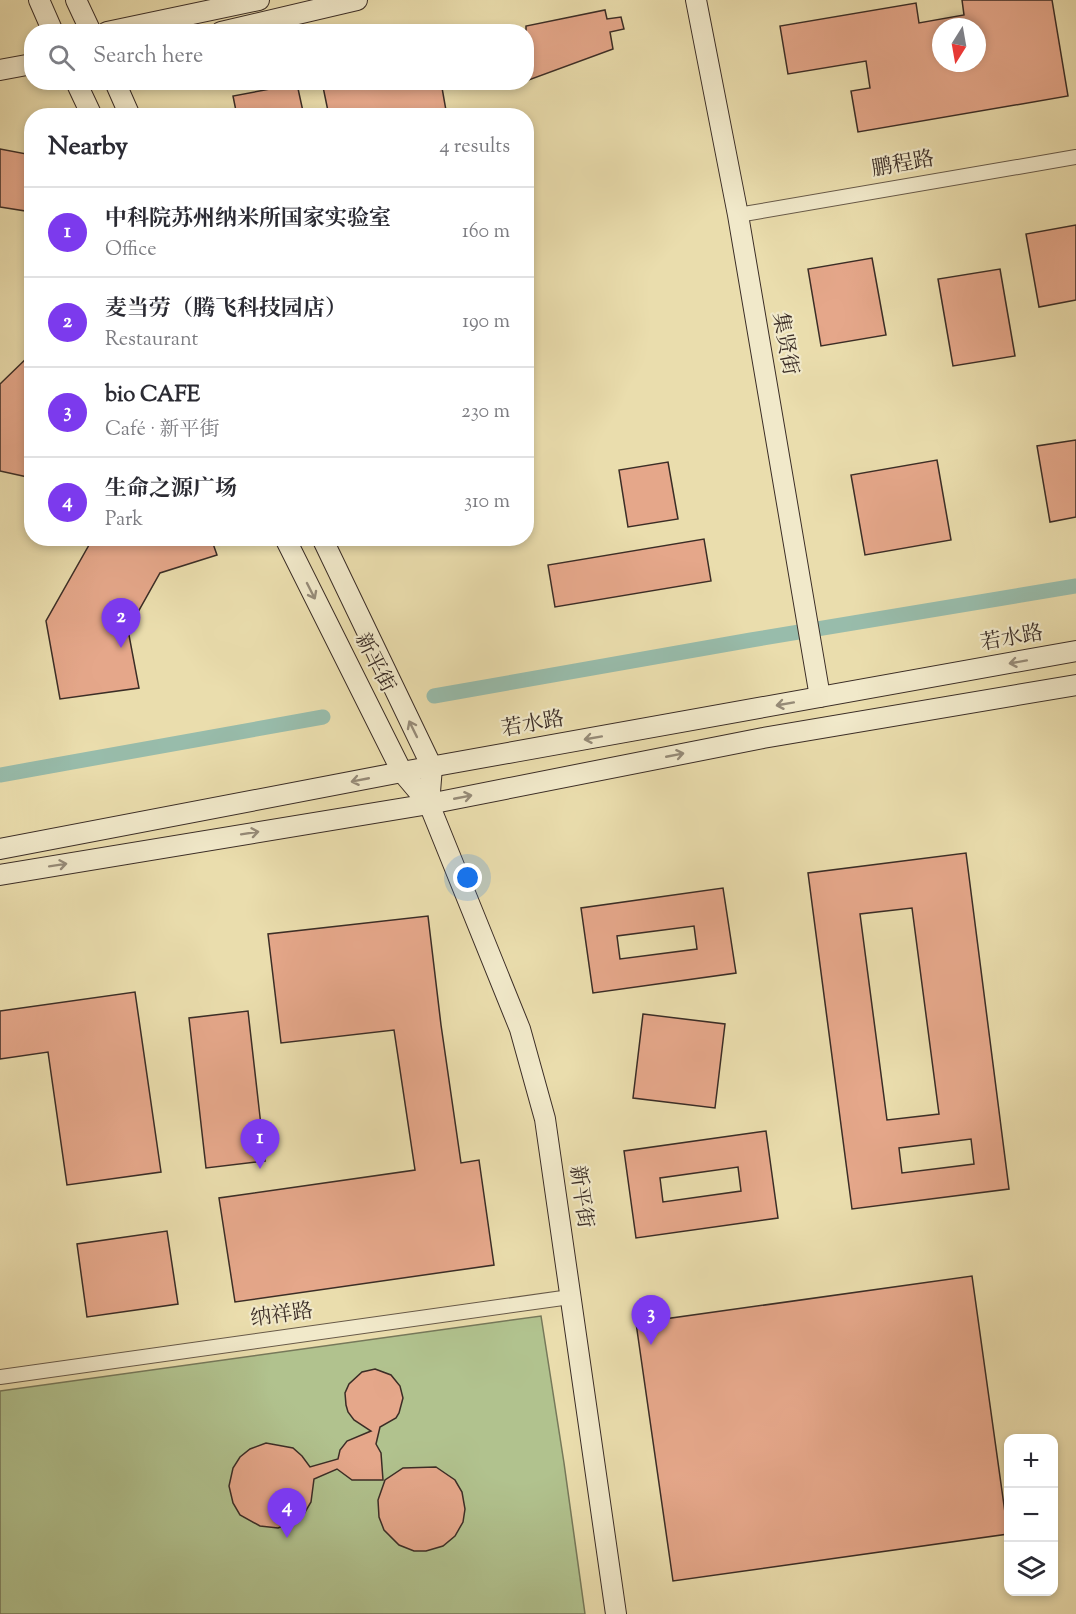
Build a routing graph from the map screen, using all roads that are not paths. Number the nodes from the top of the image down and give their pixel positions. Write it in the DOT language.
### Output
graph roads {
  1 [pos="39,0"];
  2 [pos="76,0"];
  3 [pos="259,0"];
  4 [pos="357,0"];
  5 [pos="696,0"];
  6 [pos="50,24"];
  7 [pos="87,24"];
  8 [pos="144,24"];
  9 [pos="255,24"];
  10 [pos="24,66"];
  11 [pos="0,70"];
  12 [pos="80,90"];
  13 [pos="119,90"];
  14 [pos="88,108"];
  15 [pos="126,108"];
  16 [pos="1076,157"];
  17 [pos="738,215"];
  18 [pos="289,546"];
  19 [pos="326,546"];
  20 [pos="1076,651"];
  21 [pos="1076,685"];
  22 [pos="820,697"];
  23 [pos="432,767"];
  24 [pos="402,772"];
  25 [pos="429,804"];
  26 [pos="0,849"];
  27 [pos="0,875"];
  28 [pos="570,1297"];
  29 [pos="0,1377"];
  30 [pos="616,1614"];
  1 -- 6 [label="main road"];
  2 -- 7 [label="main road"];
  3 -- 8 [label="main road"];
  4 -- 9 [label="main road"];
  5 -- 17 [label="main road, 集贤街"];
  10 -- 11 [label="main road"];
  12 -- 14 [label="main road"];
  13 -- 15 [label="main road"];
  16 -- 17 [label="street, 鹏程路"];
  17 -- 22 [label="main road, 集贤街"];
  18 -- 24 [label="main road, 新平街, one-way"];
  23 -- 19 [label="main road, 新平街, one-way"];
  20 -- 22 [label="main road, 若水路, one-way"];
  25 -- 21 [label="main road, one-way"];
  22 -- 23 [label="main road, 若水路, one-way"];
  23 -- 24 [label="main road, 若水路"];
  23 -- 25 [label="main road, 新平街"];
  24 -- 25 [label="main road, 新平街"];
  24 -- 26 [label="main road, 若水路, one-way"];
  27 -- 25 [label="main road, one-way"];
  25 -- 28 [label="main road, 新平街"];
  28 -- 29 [label="street, 纳祥路"];
  28 -- 30 [label="main road, 新平街"];
}
